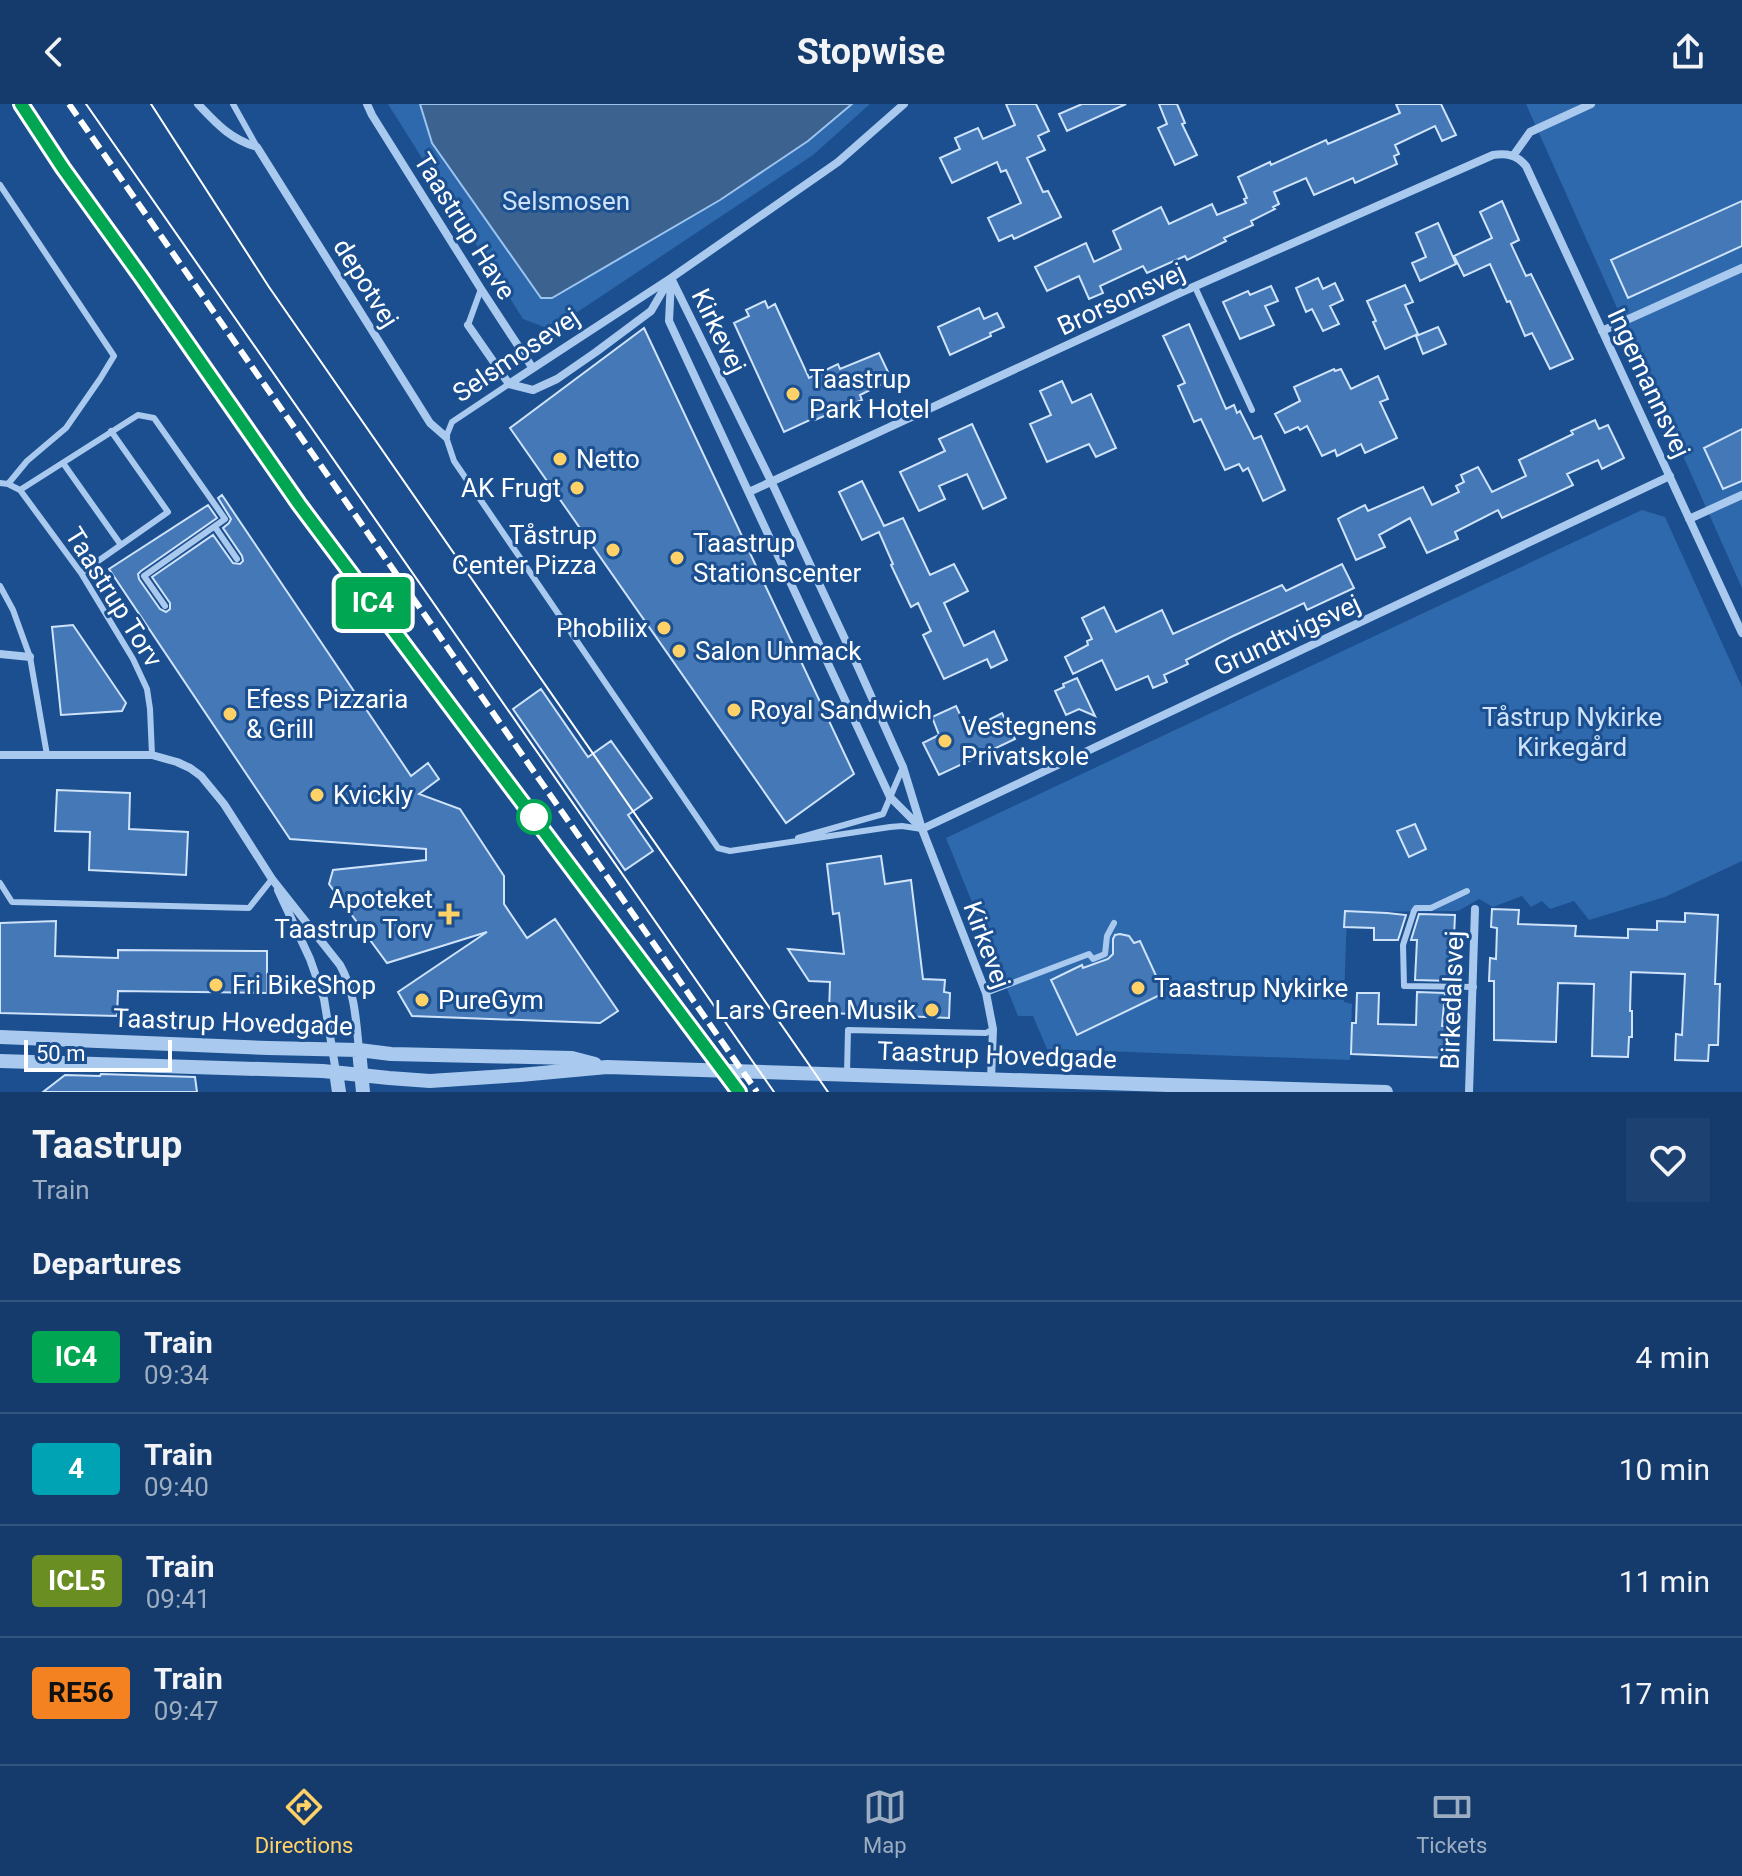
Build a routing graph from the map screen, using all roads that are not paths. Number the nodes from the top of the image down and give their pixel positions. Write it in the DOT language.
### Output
graph roads {
  1 [pos="198,104"];
  2 [pos="233,104"];
  3 [pos="367,104"];
  4 [pos="377,104"];
  5 [pos="904,104"];
  6 [pos="1591,104"];
  7 [pos="372,115"];
  8 [pos="257,147"];
  9 [pos="1513,156"];
  10 [pos="0,185"];
  11 [pos="1742,268"];
  12 [pos="671,278"];
  13 [pos="1195,287"];
  14 [pos="481,289"];
  15 [pos="468,325"];
  16 [pos="1602,331"];
  17 [pos="532,367"];
  18 [pos="509,384"];
  19 [pos="1252,410"];
  20 [pos="111,431"];
  21 [pos="446,437"];
  22 [pos="63,463"];
  23 [pos="1670,476"];
  24 [pos="771,481"];
  25 [pos="4,483"];
  26 [pos="20,490"];
  27 [pos="749,492"];
  28 [pos="1742,495"];
  29 [pos="1689,519"];
  30 [pos="215,527"];
  31 [pos="121,545"];
  32 [pos="237,559"];
  33 [pos="81,573"];
  34 [pos="0,586"];
  35 [pos="165,606"];
  36 [pos="1742,633"];
  37 [pos="0,654"];
  38 [pos="30,657"];
  39 [pos="0,755"];
  40 [pos="47,755"];
  41 [pos="152,755"];
  42 [pos="903,767"];
  43 [pos="890,797"];
  44 [pos="922,829"];
  45 [pos="772,845"];
  46 [pos="272,879"];
  47 [pos="0,883"];
  48 [pos="1467,891"];
  49 [pos="1475,909"];
  50 [pos="1114,923"];
  51 [pos="1474,987"];
  52 [pos="986,993"];
  53 [pos="993,1029"];
  54 [pos="0,1037"];
  55 [pos="333,1049"];
  56 [pos="359,1050"];
  57 [pos="0,1061"];
  58 [pos="607,1067"];
  59 [pos="336,1072"];
  60 [pos="847,1073"];
  61 [pos="361,1075"];
  62 [pos="991,1079"];
  63 [pos="430,1081"];
  64 [pos="1206,1089"];
  65 [pos="339,1092"];
  66 [pos="363,1092"];
  67 [pos="412,1092"];
  68 [pos="1386,1092"];
  69 [pos="1469,1092"];
  1 -- 8 [label="street"];
  2 -- 8 [label="lane"];
  3 -- 7 [label="street, Taastrup Have"];
  4 -- 7 [label="street"];
  5 -- 12 [label="street, Selsmosevej"];
  6 -- 9 [label="street"];
  7 -- 14 [label="street, Taastrup Have"];
  8 -- 21 [label="street, depotvej"];
  9 -- 13 [label="street, Brorsonsvej"];
  9 -- 16 [label="street, Ingemannsvej"];
  10 -- 25 [label="lane"];
  11 -- 16 [label="street"];
  12 -- 17 [label="street, Selsmosevej"];
  12 -- 18 [label="street"];
  12 -- 24 [label="street, Kirkevej"];
  12 -- 27 [label="street, Kirkevej"];
  13 -- 19 [label="lane"];
  13 -- 24 [label="street, Brorsonsvej"];
  14 -- 15 [label="lane"];
  14 -- 17 [label="street, Taastrup Have"];
  15 -- 18 [label="street"];
  16 -- 23 [label="street, Ingemannsvej"];
  17 -- 18 [label="street, Selsmosevej"];
  18 -- 21 [label="lane, Selsmosevej"];
  20 -- 22 [label="lane"];
  20 -- 30 [label="lane"];
  20 -- 31 [label="lane"];
  21 -- 45 [label="lane, Selsmosevej"];
  22 -- 26 [label="lane"];
  22 -- 31 [label="lane"];
  23 -- 29 [label="street, Ingemannsvej"];
  23 -- 44 [label="street, Grundtvigsvej"];
  24 -- 27 [label="street, Brorsonsvej"];
  24 -- 42 [label="street, Kirkevej"];
  25 -- 26 [label="lane, Taastrup Torv"];
  26 -- 33 [label="lane, Taastrup Torv"];
  27 -- 43 [label="street, Kirkevej"];
  28 -- 29 [label="street"];
  29 -- 36 [label="street, Ingemannsvej"];
  30 -- 32 [label="lane"];
  30 -- 35 [label="lane"];
  31 -- 33 [label="lane"];
  33 -- 41 [label="lane, Taastrup Torv"];
  34 -- 38 [label="lane"];
  37 -- 38 [label="street"];
  38 -- 40 [label="lane"];
  39 -- 40 [label="street"];
  40 -- 41 [label="street"];
  41 -- 46 [label="street"];
  42 -- 43 [label="lane, Selsmosevej"];
  42 -- 44 [label="street, Kirkevej"];
  43 -- 44 [label="street, Kirkevej"];
  43 -- 45 [label="lane, Selsmosevej"];
  44 -- 45 [label="lane, Selsmosevej"];
  44 -- 52 [label="street, Kirkevej"];
  46 -- 47 [label="lane"];
  46 -- 55 [label="street"];
  46 -- 56 [label="street"];
  48 -- 51 [label="lane"];
  49 -- 51 [label="street, Birkedalsvej"];
  50 -- 52 [label="lane"];
  51 -- 69 [label="street, Birkedalsvej"];
  52 -- 53 [label="street, Kirkevej"];
  53 -- 60 [label="lane"];
  53 -- 62 [label="street, Kirkevej"];
  54 -- 55 [label="street, Taastrup Hovedgade"];
  55 -- 56 [label="street, Taastrup Hovedgade"];
  55 -- 59 [label="street"];
  56 -- 58 [label="street, Taastrup Hovedgade"];
  56 -- 61 [label="street"];
  57 -- 59 [label="street, Taastrup Hovedgade"];
  58 -- 60 [label="street, Taastrup Hovedgade"];
  58 -- 63 [label="street, Taastrup Hovedgade"];
  59 -- 61 [label="street, Taastrup Hovedgade"];
  59 -- 65 [label="street"];
  60 -- 62 [label="street, Taastrup Hovedgade"];
  61 -- 63 [label="street, Taastrup Hovedgade"];
  61 -- 66 [label="street"];
  62 -- 64 [label="street, Taastrup Hovedgade"];
  63 -- 67 [label="street"];
  64 -- 68 [label="street, Taastrup Hovedgade"];
}
